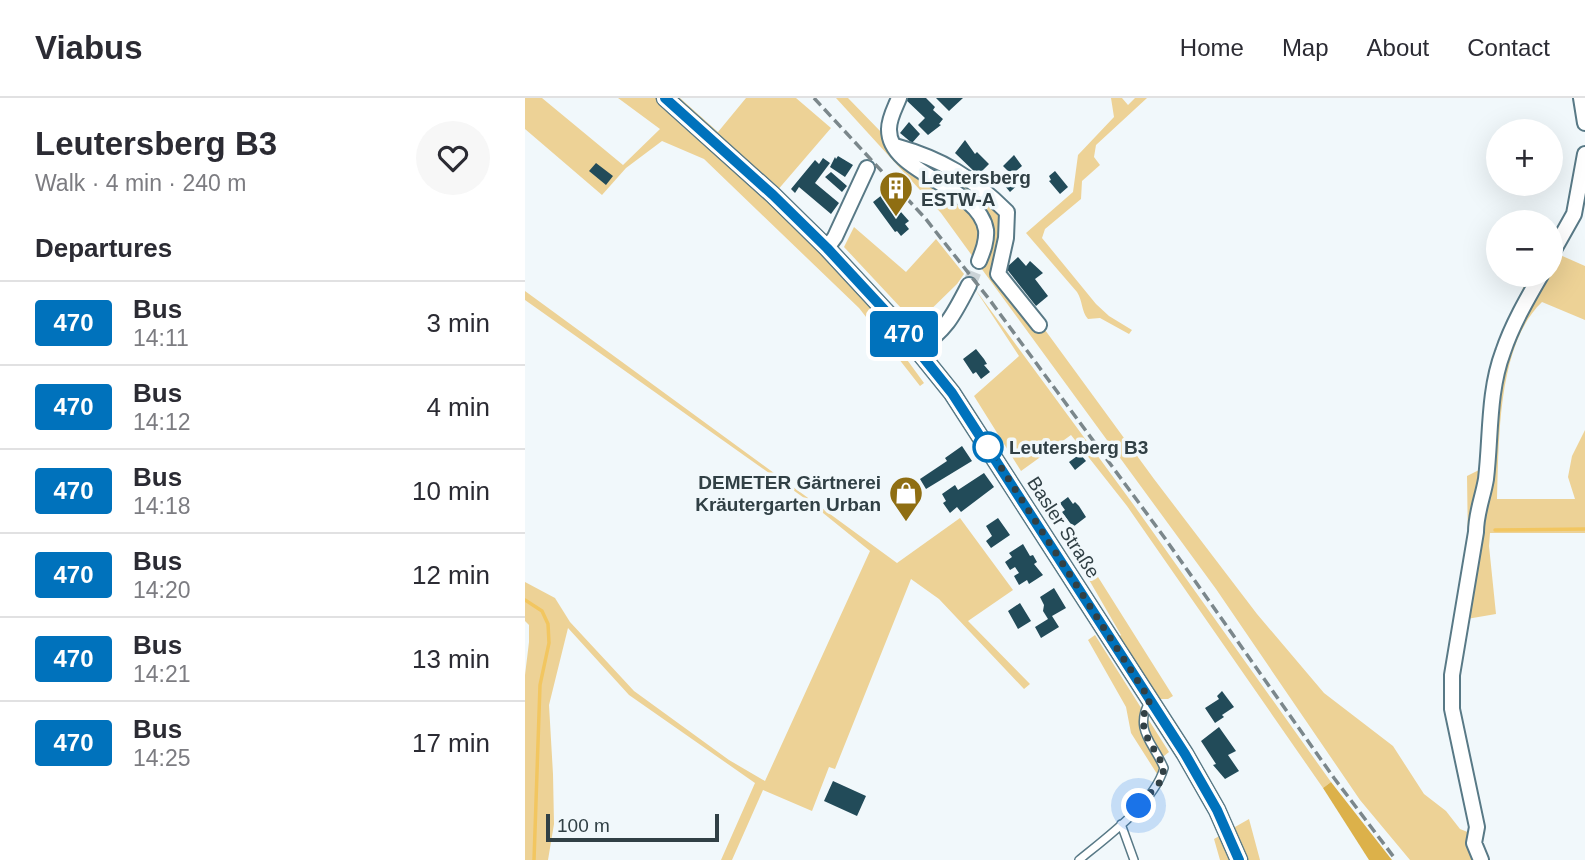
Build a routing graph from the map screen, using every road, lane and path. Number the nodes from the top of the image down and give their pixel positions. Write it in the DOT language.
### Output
graph roads {
  1 [pos="665,98"];
  2 [pos="899,98"];
  3 [pos="1581,98"];
  4 [pos="1585,123"];
  5 [pos="895,146"];
  6 [pos="1585,154"];
  7 [pos="867,168"];
  8 [pos="1563,234"];
  9 [pos="827,248"];
  10 [pos="979,261"];
  11 [pos="969,285"];
  12 [pos="1534,287"];
  13 [pos="1039,325"];
  14 [pos="917,350"];
  15 [pos="1150,700"];
  16 [pos="1121,824"];
  17 [pos="1079,860"];
  18 [pos="1133,860"];
  19 [pos="1239,860"];
  20 [pos="1481,860"];
  1 -- 9 [label="street, Basler Straße"];
  2 -- 5 [label="street"];
  3 -- 4 [label="street"];
  5 -- 10 [label="street"];
  5 -- 13 [label="street"];
  6 -- 8 [label="street"];
  7 -- 9 [label="street"];
  9 -- 14 [label="street, Basler Straße"];
  11 -- 14 [label="street"];
  12 -- 20 [label="street"];
  14 -- 15 [label="street, Basler Straße"];
  15 -- 16 [label="lane"];
  15 -- 19 [label="street, Basler Straße"];
  16 -- 17 [label="lane"];
  16 -- 18 [label="lane"];
}
